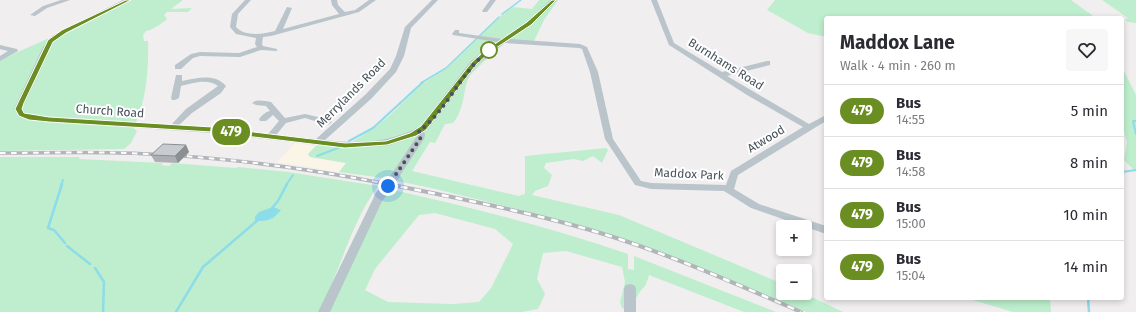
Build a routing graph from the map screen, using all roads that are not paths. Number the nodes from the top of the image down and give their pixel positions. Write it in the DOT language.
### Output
graph roads {
  1 [pos="67,0"];
  2 [pos="126,0"];
  3 [pos="248,0"];
  4 [pos="334,0"];
  5 [pos="373,0"];
  6 [pos="435,0"];
  7 [pos="493,0"];
  8 [pos="554,0"];
  9 [pos="654,0"];
  10 [pos="288,8"];
  11 [pos="485,11"];
  12 [pos="33,15"];
  13 [pos="344,15"];
  14 [pos="457,31"];
  15 [pos="278,32"];
  16 [pos="260,36"];
  17 [pos="503,41"];
  18 [pos="0,48"];
  19 [pos="261,48"];
  20 [pos="275,50"];
  21 [pos="0,59"];
  22 [pos="767,63"];
  23 [pos="178,67"];
  24 [pos="721,75"];
  25 [pos="175,98"];
  26 [pos="256,103"];
  27 [pos="274,112"];
  28 [pos="263,118"];
  29 [pos="824,118"];
  30 [pos="283,121"];
  31 [pos="328,122"];
  32 [pos="172,127"];
  33 [pos="809,127"];
  34 [pos="419,131"];
  35 [pos="270,137"];
  36 [pos="318,142"];
  37 [pos="729,189"];
  38 [pos="824,229"];
  39 [pos="630,288"];
  40 [pos="324,312"];
  41 [pos="630,312"];
  1 -- 12 [label="street"];
  2 -- 32 [label="street, Church Road"];
  3 -- 16 [label="street"];
  4 -- 13 [label="street"];
  5 -- 13 [label="street"];
  6 -- 36 [label="street, Merrylands Road"];
  7 -- 11 [label="street"];
  8 -- 17 [label="street"];
  9 -- 24 [label="street, Burnhams Road"];
  10 -- 15 [label="street"];
  13 -- 15 [label="street"];
  14 -- 17 [label="street"];
  15 -- 16 [label="street"];
  16 -- 19 [label="street"];
  17 -- 34 [label="street"];
  17 -- 37 [label="street, Maddox Park"];
  18 -- 21 [label="street"];
  19 -- 20 [label="street"];
  19 -- 23 [label="street"];
  22 -- 24 [label="street"];
  24 -- 33 [label="street, Burnhams Road"];
  25 -- 32 [label="street"];
  26 -- 27 [label="street"];
  27 -- 28 [label="street"];
  27 -- 30 [label="street"];
  29 -- 33 [label="street, Atwood"];
  30 -- 31 [label="street"];
  30 -- 35 [label="street"];
  32 -- 35 [label="street, Church Road"];
  33 -- 37 [label="street, Atwood"];
  34 -- 36 [label="street, Church Road"];
  34 -- 40 [label="street, bridge"];
  35 -- 36 [label="street, Church Road"];
  37 -- 38 [label="street, Maddox Park"];
  39 -- 41 [label="street"];
}
